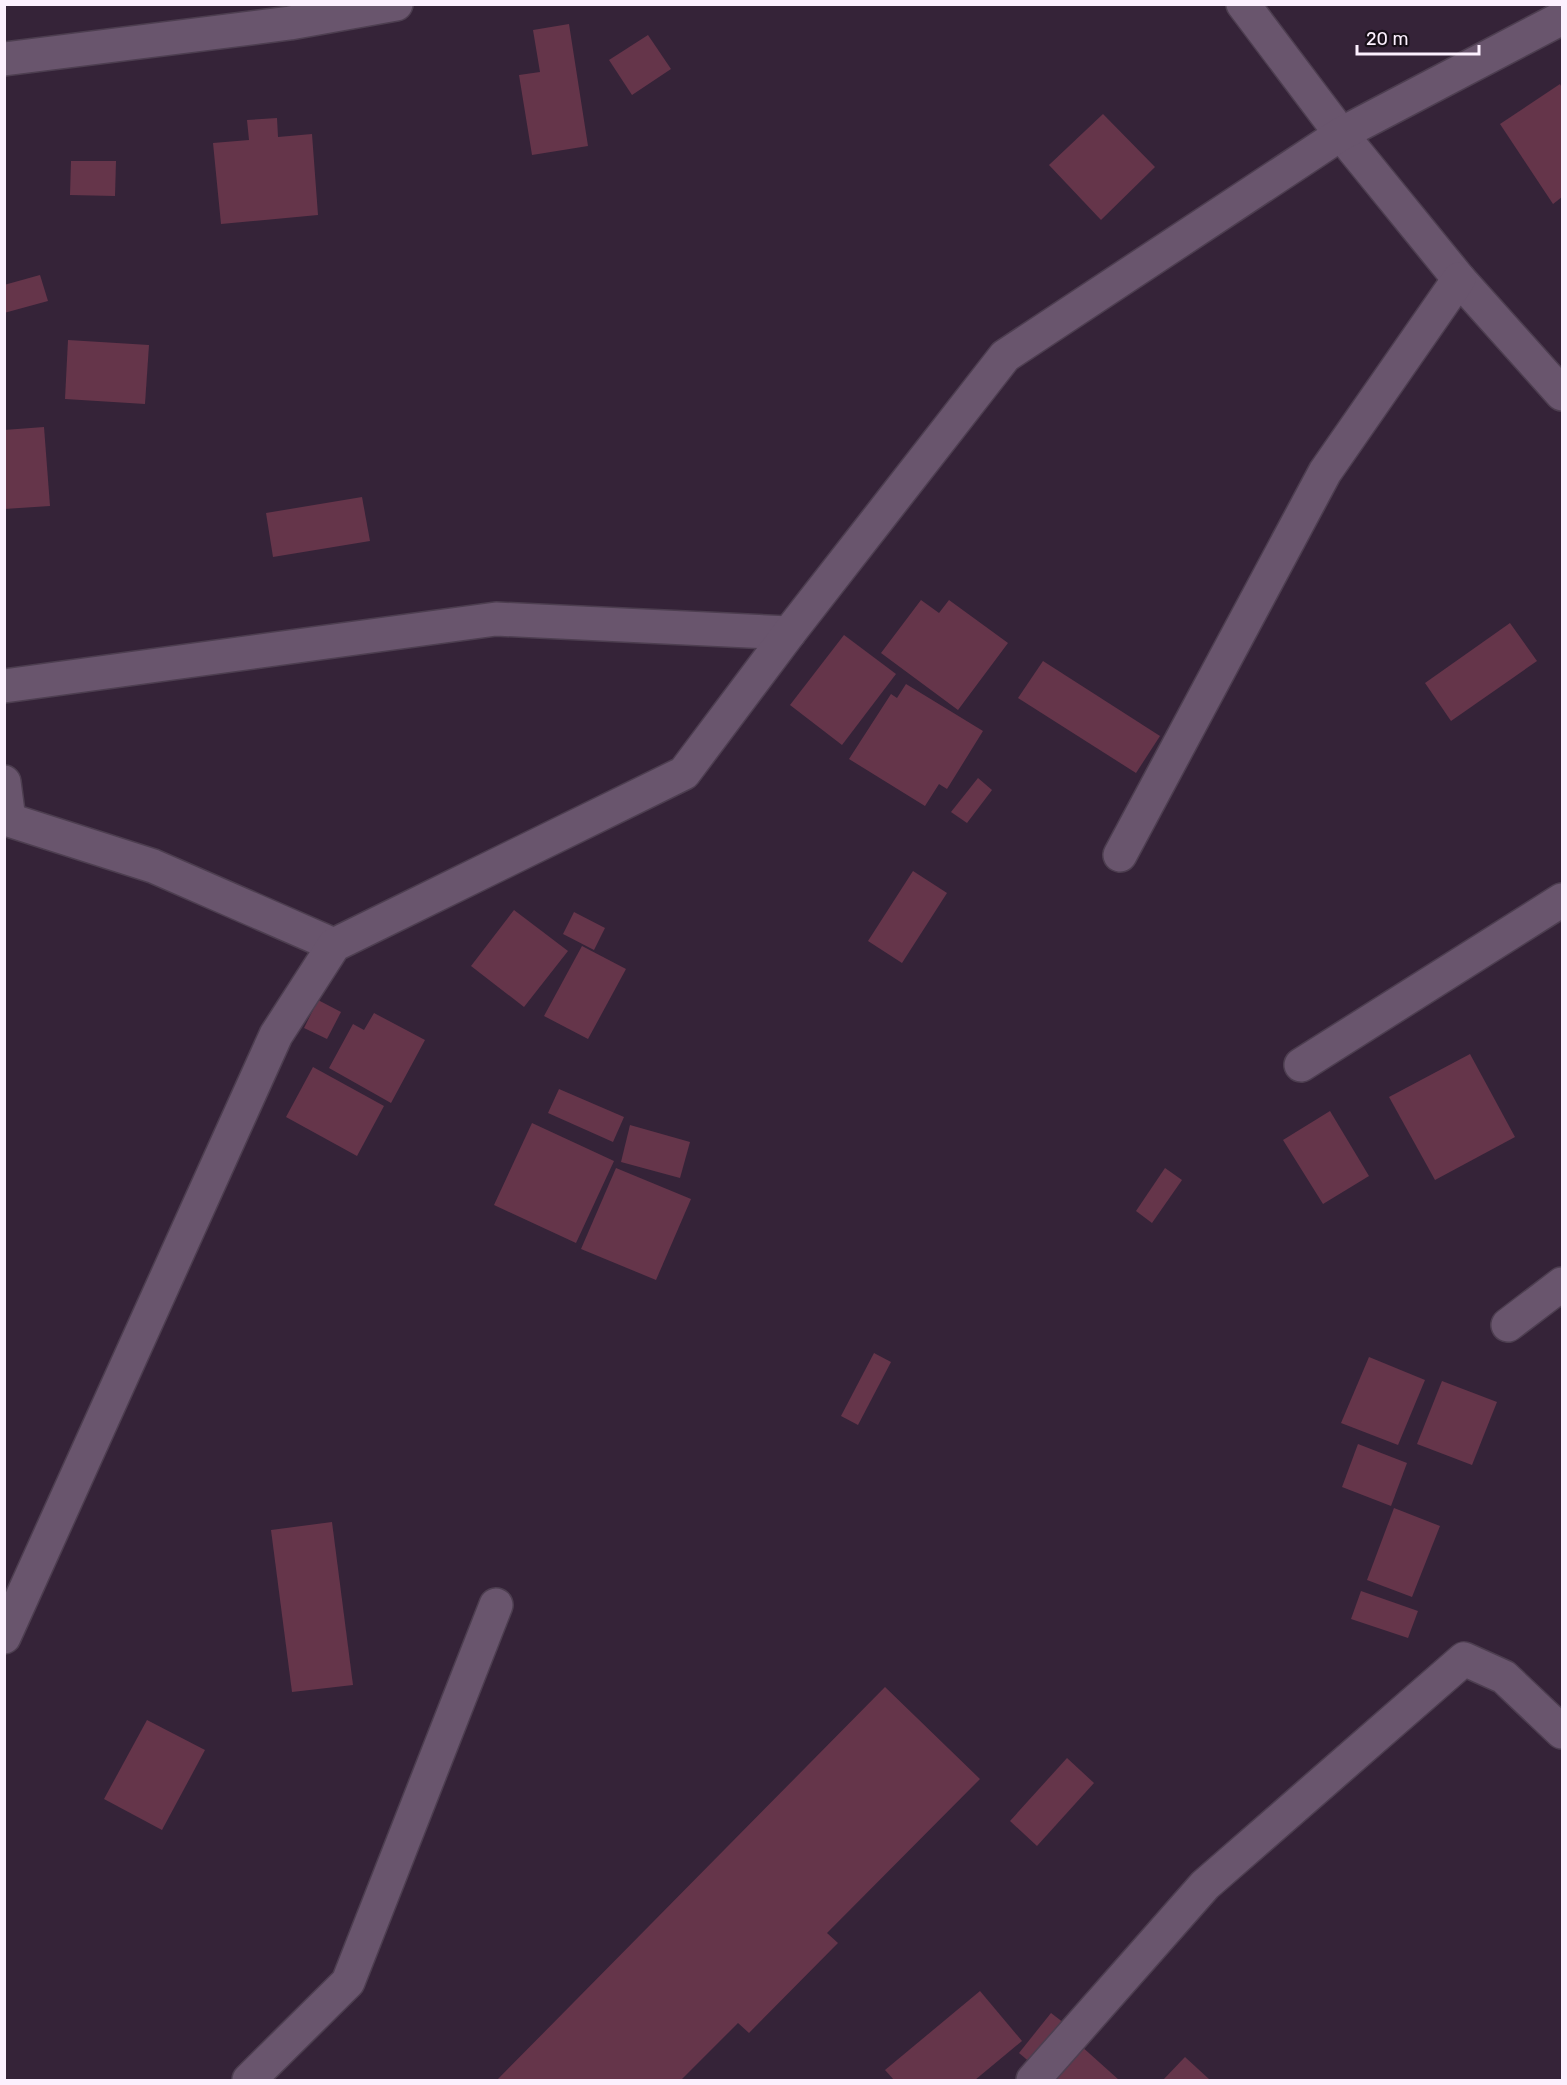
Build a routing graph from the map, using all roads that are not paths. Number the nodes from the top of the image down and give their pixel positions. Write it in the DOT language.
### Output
graph roads {
  1 [pos="396,4"];
  2 [pos="1243,4"];
  3 [pos="1563,18"];
  4 [pos="4,59"];
  5 [pos="1341,134"];
  6 [pos="1459,279"];
  7 [pos="1563,394"];
  8 [pos="789,633"];
  9 [pos="4,686"];
  10 [pos="4,782"];
  11 [pos="1120,855"];
  12 [pos="1563,900"];
  13 [pos="334,945"];
  14 [pos="1301,1065"];
  15 [pos="1563,1284"];
  16 [pos="1508,1325"];
  17 [pos="496,1605"];
  18 [pos="4,1637"];
  19 [pos="1563,1732"];
  20 [pos="249,2080"];
  21 [pos="1033,2080"];
  1 -- 4 [label="street"];
  2 -- 5 [label="street"];
  3 -- 5 [label="street"];
  5 -- 6 [label="street"];
  5 -- 8 [label="street"];
  6 -- 7 [label="street"];
  6 -- 11 [label="street"];
  8 -- 9 [label="street"];
  8 -- 13 [label="street"];
  10 -- 13 [label="street"];
  12 -- 14 [label="street"];
  13 -- 18 [label="street"];
  15 -- 16 [label="street"];
  17 -- 20 [label="street"];
  19 -- 21 [label="street"];
}
